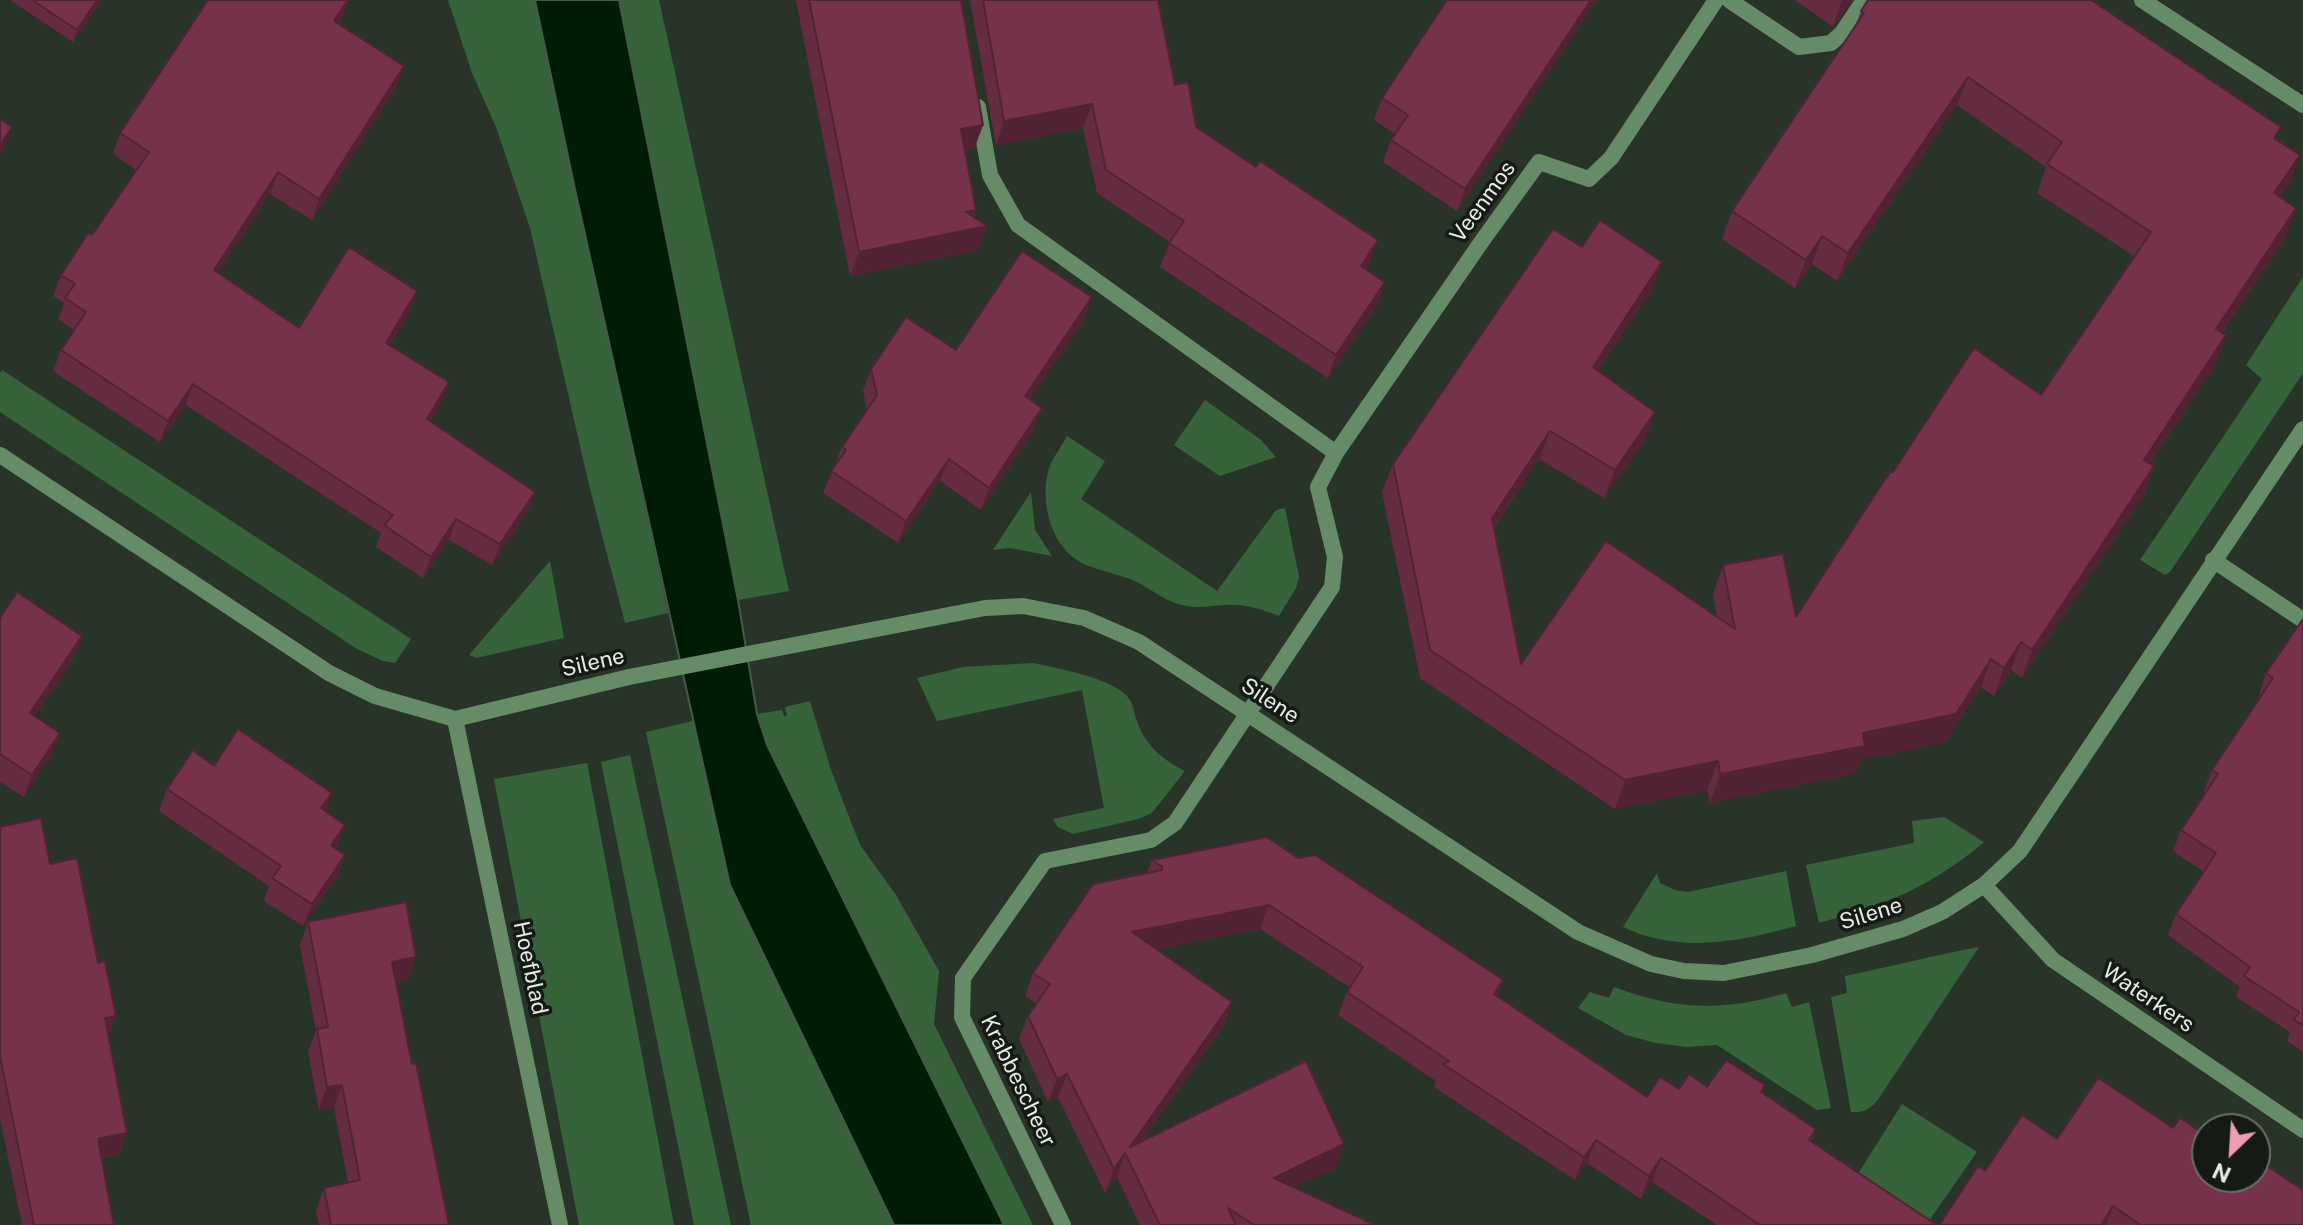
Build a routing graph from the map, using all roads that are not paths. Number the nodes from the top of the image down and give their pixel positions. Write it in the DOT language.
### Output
graph roads {
  1 [pos="1716,0"];
  2 [pos="1729,0"];
  3 [pos="1864,0"];
  4 [pos="2142,0"];
  5 [pos="974,88"];
  6 [pos="2303,105"];
  7 [pos="2303,429"];
  8 [pos="1336,453"];
  9 [pos="0,455"];
  10 [pos="2213,560"];
  11 [pos="2303,620"];
  12 [pos="1249,714"];
  13 [pos="455,719"];
  14 [pos="1984,885"];
  15 [pos="2303,1130"];
  16 [pos="560,1225"];
  17 [pos="1063,1225"];
  1 -- 8 [label="street, Veenmos"];
  2 -- 3 [label="street"];
  4 -- 6 [label="street"];
  5 -- 8 [label="street"];
  7 -- 10 [label="street, Silene"];
  8 -- 12 [label="street, Veenmos"];
  9 -- 13 [label="street, Silene"];
  10 -- 11 [label="street"];
  10 -- 14 [label="street, Silene"];
  12 -- 13 [label="street, Silene"];
  12 -- 14 [label="street, Silene"];
  12 -- 17 [label="street, Krabbescheer"];
  13 -- 16 [label="street, Hoefblad"];
  14 -- 15 [label="street, Waterkers"];
}
